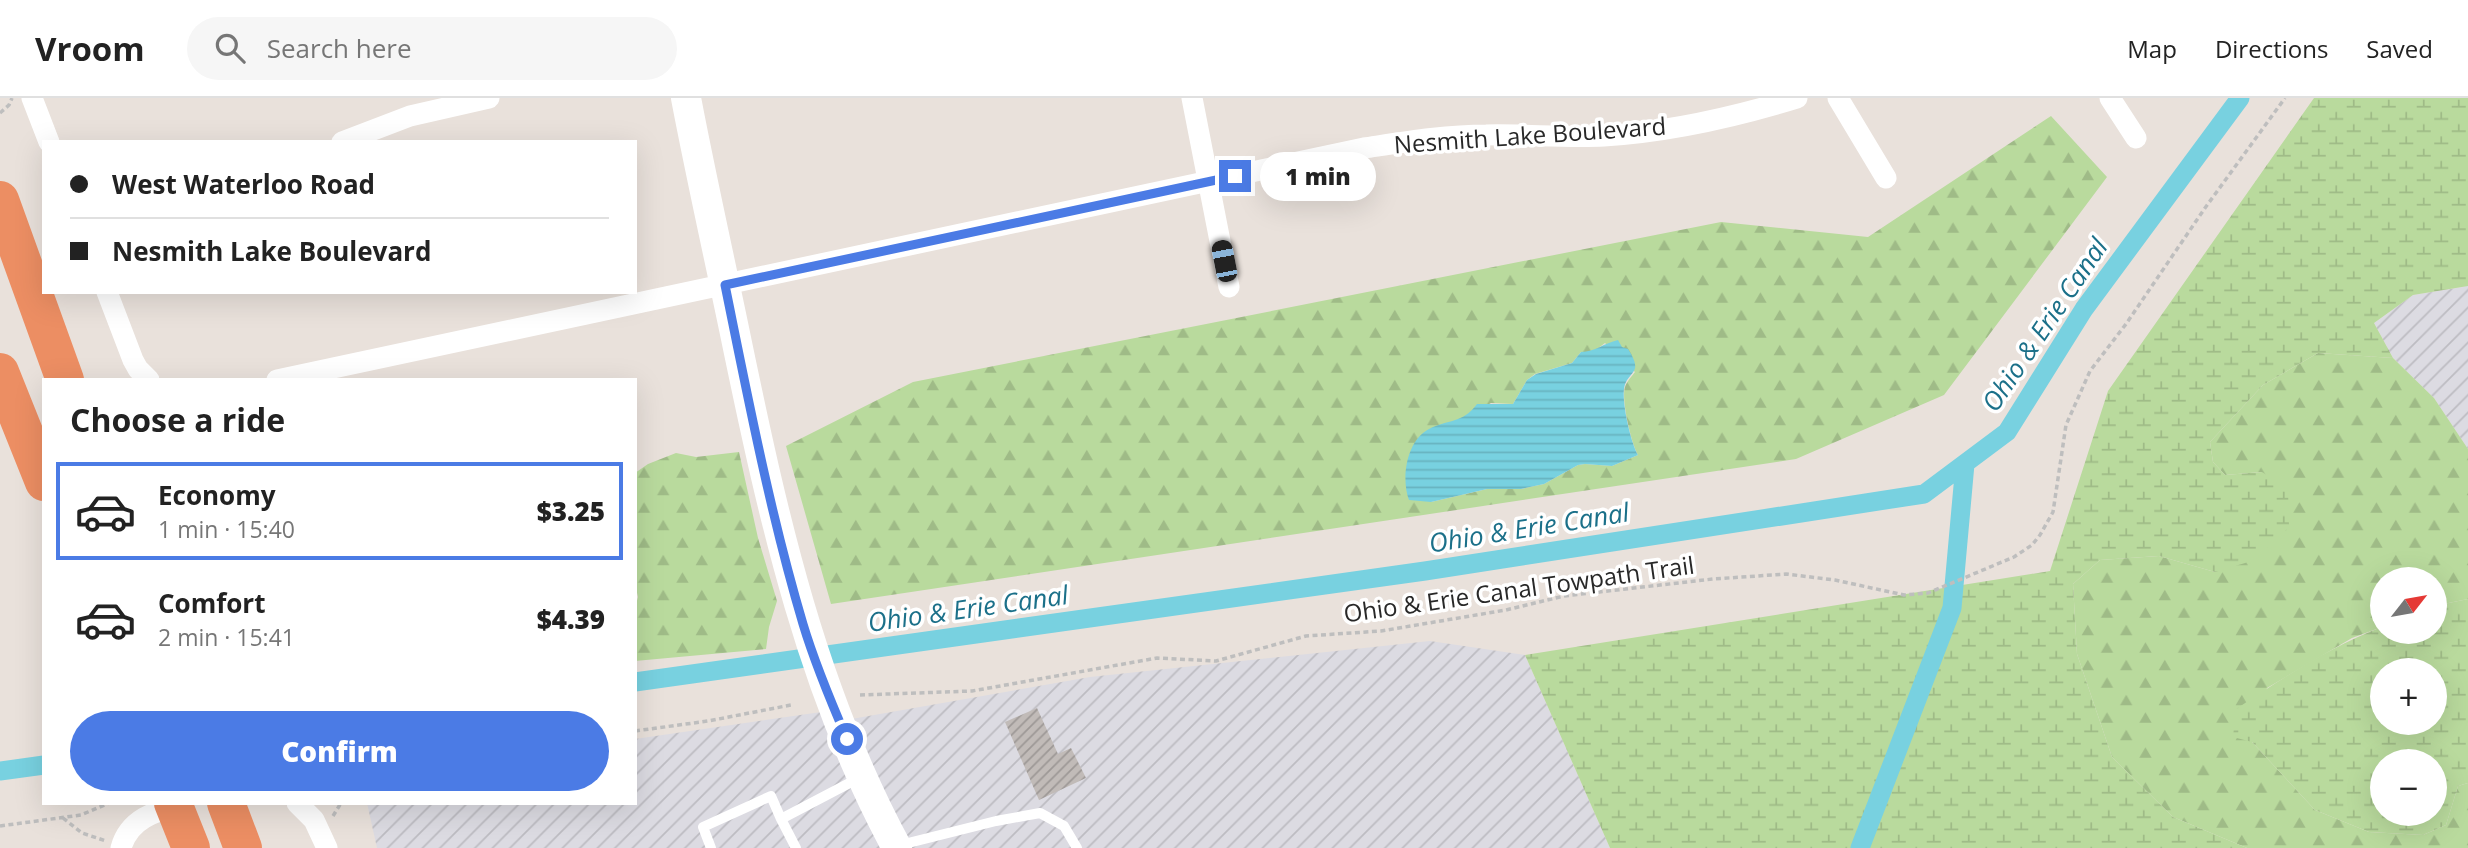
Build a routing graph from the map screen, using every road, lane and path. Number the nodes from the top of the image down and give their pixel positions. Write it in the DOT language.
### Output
graph roads {
  1 [pos="12,98"];
  2 [pos="32,98"];
  3 [pos="489,98"];
  4 [pos="685,98"];
  5 [pos="1192,98"];
  6 [pos="1797,98"];
  7 [pos="1838,98"];
  8 [pos="2110,98"];
  9 [pos="2285,98"];
  10 [pos="0,113"];
  11 [pos="2136,138"];
  12 [pos="48,140"];
  13 [pos="347,140"];
  14 [pos="1886,178"];
  15 [pos="1209,182"];
  16 [pos="0,200"];
  17 [pos="725,285"];
  18 [pos="1229,287"];
  19 [pos="108,294"];
  20 [pos="0,372"];
  21 [pos="64,378"];
  22 [pos="147,378"];
  23 [pos="285,378"];
  24 [pos="42,477"];
  25 [pos="860,695"];
  26 [pos="791,705"];
  27 [pos="637,731"];
  28 [pos="863,776"];
  29 [pos="105,805"];
  30 [pos="174,805"];
  31 [pos="179,805"];
  32 [pos="227,805"];
  33 [pos="299,805"];
  34 [pos="63,818"];
  35 [pos="781,819"];
  36 [pos="0,826"];
  37 [pos="122,846"];
  38 [pos="243,847"];
  39 [pos="896,847"];
  40 [pos="191,848"];
  41 [pos="327,848"];
  42 [pos="710,848"];
  43 [pos="796,848"];
  44 [pos="1077,848"];
  1 -- 10 [label="path"];
  2 -- 12 [label="street"];
  3 -- 13 [label="street"];
  4 -- 17 [label="main road"];
  5 -- 15 [label="street"];
  6 -- 15 [label="street, Nesmith Lake Boulevard"];
  7 -- 14 [label="street"];
  8 -- 11 [label="street"];
  9 -- 25 [label="path, Ohio & Erie Canal Towpath Trail"];
  15 -- 17 [label="street, Nesmith Lake Boulevard"];
  15 -- 18 [label="street"];
  16 -- 21 [label="highway"];
  17 -- 23 [label="street, Nesmith Lake Boulevard"];
  17 -- 28 [label="main road"];
  19 -- 22 [label="street"];
  20 -- 24 [label="highway"];
  26 -- 27 [label="path"];
  28 -- 35 [label="lane"];
  28 -- 39 [label="main road"];
  29 -- 34 [label="path"];
  30 -- 40 [label="highway"];
  31 -- 37 [label="street"];
  32 -- 38 [label="highway"];
  33 -- 41 [label="street"];
  34 -- 36 [label="path"];
  34 -- 37 [label="path"];
  35 -- 42 [label="lane"];
  35 -- 43 [label="lane"];
  39 -- 44 [label="lane"];
}
